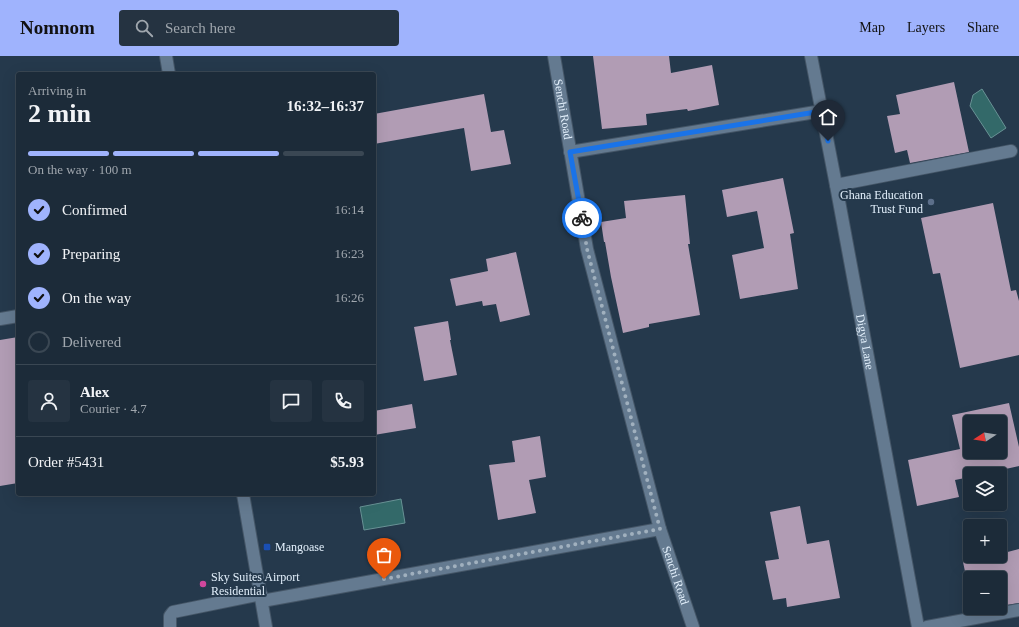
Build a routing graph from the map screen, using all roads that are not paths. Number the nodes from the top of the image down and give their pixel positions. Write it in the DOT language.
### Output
graph roads {
  1 [pos="166,56"];
  2 [pos="554,56"];
  3 [pos="811,56"];
  4 [pos="169,72"];
  5 [pos="822,111"];
  6 [pos="1011,151"];
  7 [pos="570,152"];
  8 [pos="836,185"];
  9 [pos="16,316"];
  10 [pos="0,319"];
  11 [pos="243,496"];
  12 [pos="660,529"];
  13 [pos="261,597"];
  14 [pos="1019,610"];
  15 [pos="170,627"];
  16 [pos="266,627"];
  17 [pos="693,627"];
  18 [pos="918,627"];
  19 [pos="927,627"];
  1 -- 4 [label="street"];
  2 -- 7 [label="street, Senchi Road"];
  3 -- 5 [label="street, Digya Lane"];
  5 -- 7 [label="street"];
  5 -- 8 [label="street, Digya Lane"];
  6 -- 8 [label="street"];
  7 -- 12 [label="street, Senchi Road"];
  8 -- 18 [label="street, Digya Lane"];
  9 -- 10 [label="street"];
  11 -- 13 [label="street"];
  12 -- 13 [label="street"];
  12 -- 17 [label="street, Senchi Road"];
  13 -- 15 [label="street"];
  13 -- 16 [label="street"];
  14 -- 19 [label="street"];
}
